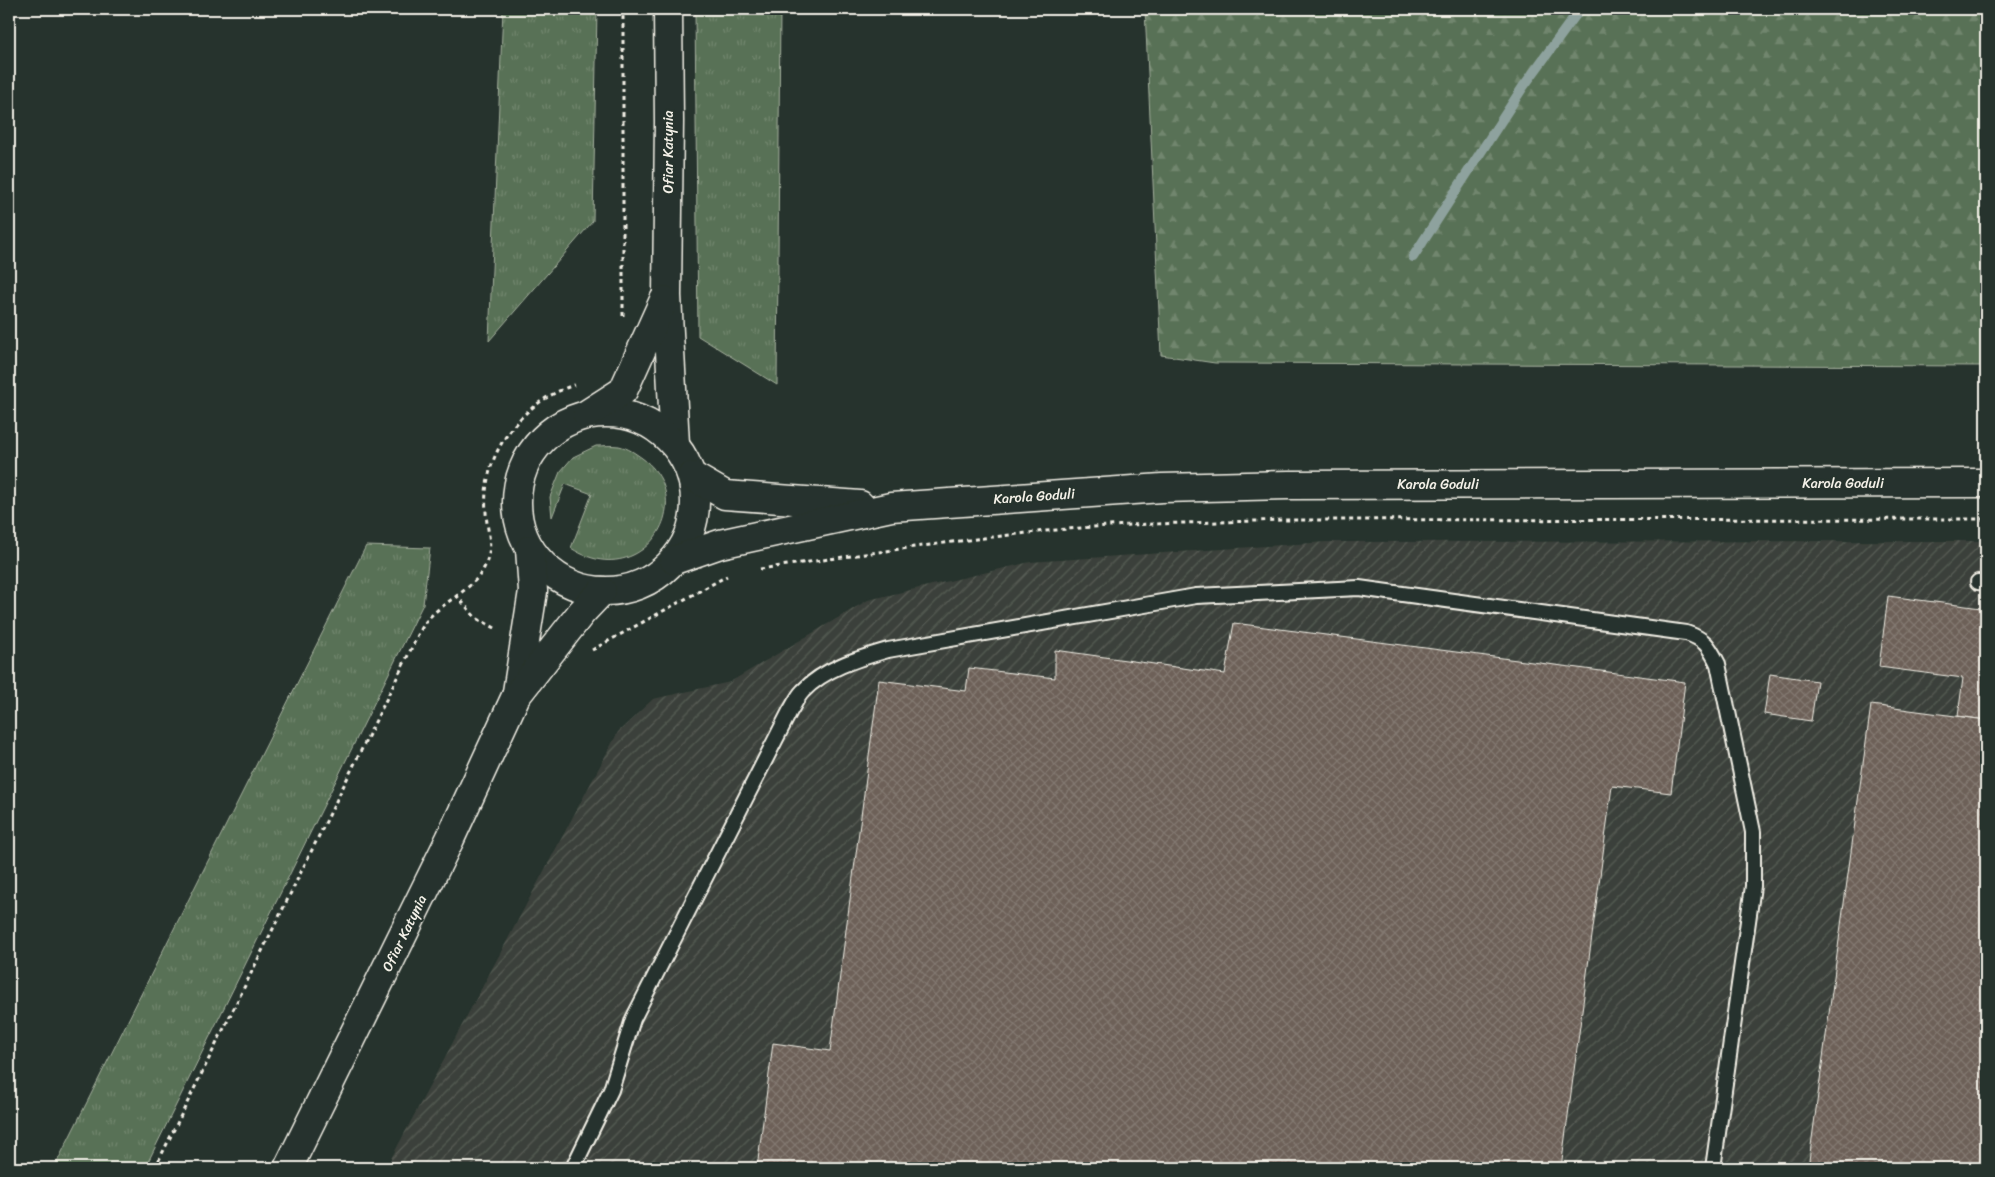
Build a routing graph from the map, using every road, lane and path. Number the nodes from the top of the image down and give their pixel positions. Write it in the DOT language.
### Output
graph roads {
  1 [pos="623,9"];
  2 [pos="668,9"];
  3 [pos="666,296"];
  4 [pos="623,324"];
  5 [pos="579,383"];
  6 [pos="586,415"];
  7 [pos="675,444"];
  8 [pos="692,476"];
  9 [pos="1986,483"];
  10 [pos="891,507"];
  11 [pos="1986,520"];
  12 [pos="530,548"];
  13 [pos="674,560"];
  14 [pos="755,569"];
  15 [pos="732,574"];
  16 [pos="602,591"];
  17 [pos="456,595"];
  18 [pos="502,630"];
  19 [pos="587,656"];
  20 [pos="516,696"];
  21 [pos="155,1168"];
  22 [pos="288,1168"];
  23 [pos="573,1168"];
  24 [pos="1714,1168"];
  1 -- 4 [label="path"];
  2 -- 3 [label="street, Ofiar Katynia"];
  3 -- 6 [label="street, Ofiar Katynia"];
  3 -- 7 [label="street, Ofiar Katynia"];
  5 -- 17 [label="path"];
  6 -- 7 [label="street"];
  6 -- 12 [label="street"];
  7 -- 8 [label="street"];
  8 -- 10 [label="street, Karola Goduli"];
  8 -- 13 [label="street"];
  9 -- 10 [label="street, Karola Goduli"];
  10 -- 13 [label="street, Karola Goduli"];
  11 -- 14 [label="path"];
  12 -- 16 [label="street"];
  12 -- 20 [label="street, Ofiar Katynia"];
  13 -- 16 [label="street"];
  15 -- 19 [label="path"];
  16 -- 20 [label="street, Ofiar Katynia"];
  17 -- 18 [label="path"];
  17 -- 21 [label="path"];
  20 -- 22 [label="street, Ofiar Katynia"];
  23 -- 24 [label="lane"];
}
